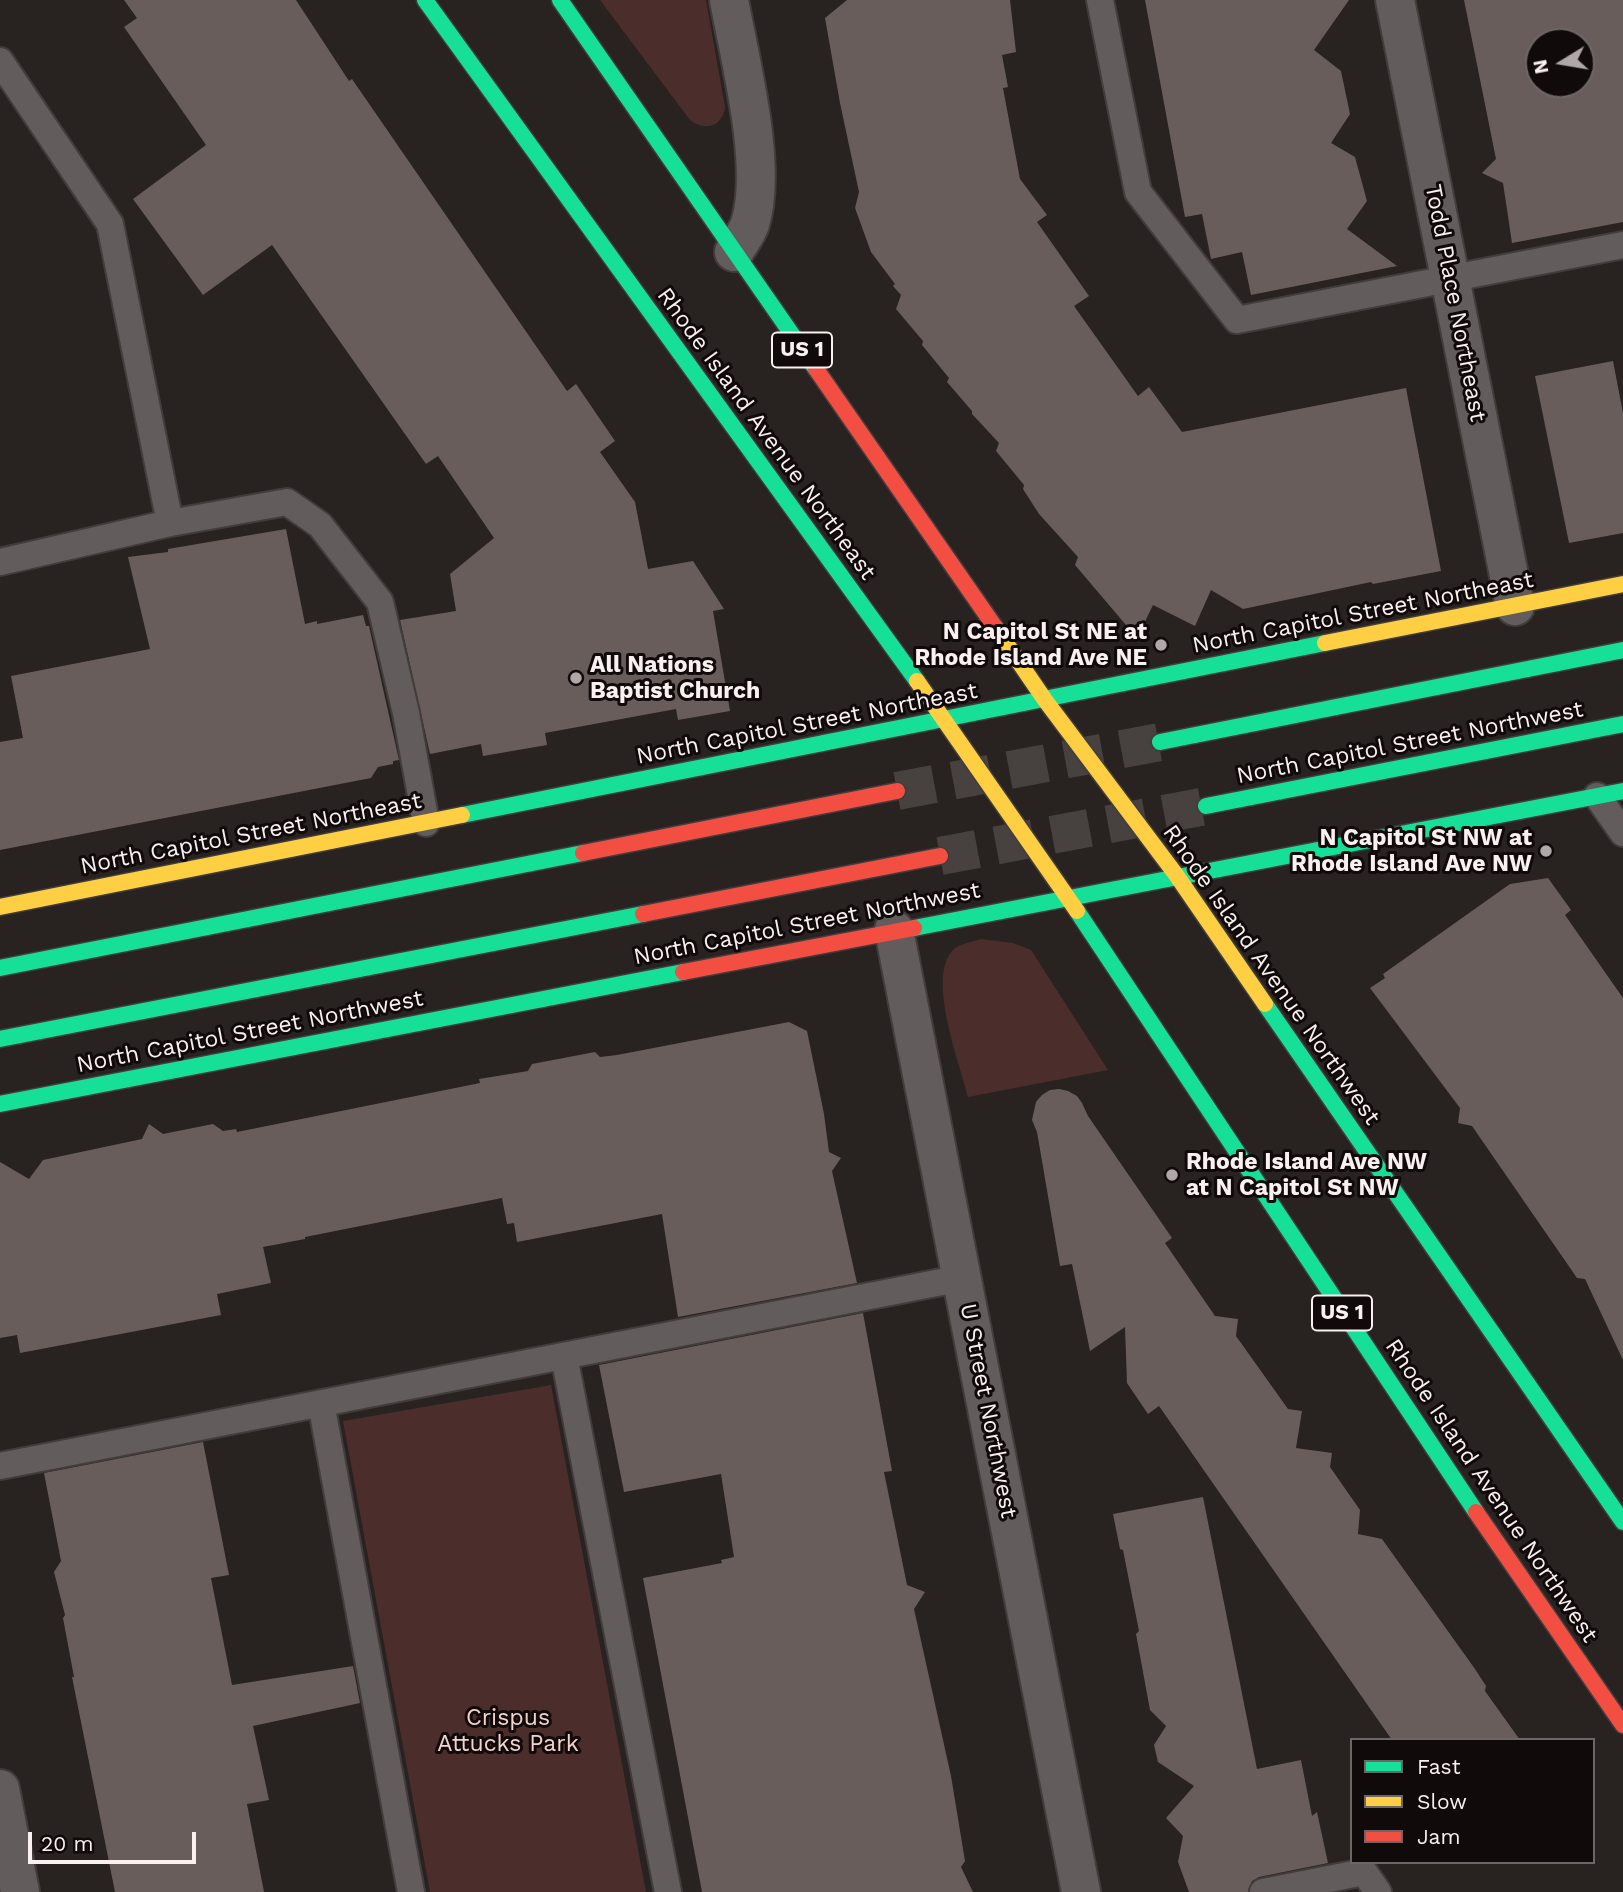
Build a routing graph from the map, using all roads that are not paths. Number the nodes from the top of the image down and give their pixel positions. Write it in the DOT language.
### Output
graph roads {
  1 [pos="425,0"];
  2 [pos="560,0"];
  3 [pos="729,0"];
  4 [pos="1100,0"];
  5 [pos="1395,0"];
  6 [pos="0,61"];
  7 [pos="1623,245"];
  8 [pos="734,252"];
  9 [pos="1450,279"];
  10 [pos="170,523"];
  11 [pos="0,562"];
  12 [pos="1623,584"];
  13 [pos="1515,606"];
  14 [pos="1623,650"];
  15 [pos="1045,700"];
  16 [pos="944,720"];
  17 [pos="1623,724"];
  18 [pos="1160,742"];
  19 [pos="897,791"];
  20 [pos="1610,793"];
  21 [pos="1206,806"];
  22 [pos="426,822"];
  23 [pos="1623,834"];
  24 [pos="940,856"];
  25 [pos="1177,876"];
  26 [pos="1067,897"];
  27 [pos="0,907"];
  28 [pos="894,930"];
  29 [pos="0,968"];
  30 [pos="0,1039"];
  31 [pos="0,1104"];
  32 [pos="962,1278"];
  33 [pos="564,1356"];
  34 [pos="321,1403"];
  35 [pos="0,1466"];
  36 [pos="1623,1522"];
  37 [pos="1623,1725"];
  38 [pos="0,1789"];
  39 [pos="20,1892"];
  40 [pos="411,1892"];
  41 [pos="668,1892"];
  42 [pos="1081,1892"];
  43 [pos="1263,1892"];
  44 [pos="1378,1892"];
  1 -- 16 [label="main road, Rhode Island Avenue Northeast / US 1"];
  2 -- 8 [label="main road, US 1"];
  3 -- 8 [label="street"];
  4 -- 9 [label="lane"];
  5 -- 9 [label="street, Todd Place Northeast"];
  6 -- 10 [label="lane"];
  7 -- 9 [label="lane"];
  8 -- 15 [label="main road, US 1"];
  9 -- 13 [label="street, Todd Place Northeast"];
  10 -- 11 [label="lane"];
  10 -- 22 [label="lane"];
  12 -- 13 [label="main road, North Capitol Street Northeast"];
  13 -- 15 [label="main road, North Capitol Street Northeast"];
  14 -- 18 [label="main road"];
  15 -- 16 [label="main road, North Capitol Street Northeast"];
  15 -- 25 [label="main road, Rhode Island Avenue Northwest / US 1"];
  16 -- 22 [label="main road, North Capitol Street Northeast"];
  16 -- 26 [label="main road, Rhode Island Avenue Northeast / US 1"];
  17 -- 21 [label="main road, North Capitol Street Northwest"];
  19 -- 29 [label="main road"];
  20 -- 23 [label="lane"];
  20 -- 25 [label="main road, North Capitol Street Northwest"];
  22 -- 27 [label="main road, North Capitol Street Northeast"];
  24 -- 30 [label="main road, North Capitol Street Northwest"];
  25 -- 26 [label="main road, North Capitol Street Northwest"];
  25 -- 36 [label="main road, Rhode Island Avenue Northwest / US 1"];
  26 -- 28 [label="main road, North Capitol Street Northwest"];
  26 -- 37 [label="main road, Rhode Island Avenue Northwest / US 1"];
  28 -- 31 [label="main road, North Capitol Street Northwest"];
  28 -- 32 [label="street, U Street Northwest"];
  32 -- 33 [label="lane"];
  32 -- 42 [label="street, U Street Northwest"];
  33 -- 34 [label="lane"];
  33 -- 41 [label="lane"];
  34 -- 35 [label="lane"];
  34 -- 40 [label="lane"];
  38 -- 39 [label="street"];
  43 -- 44 [label="lane"];
}
